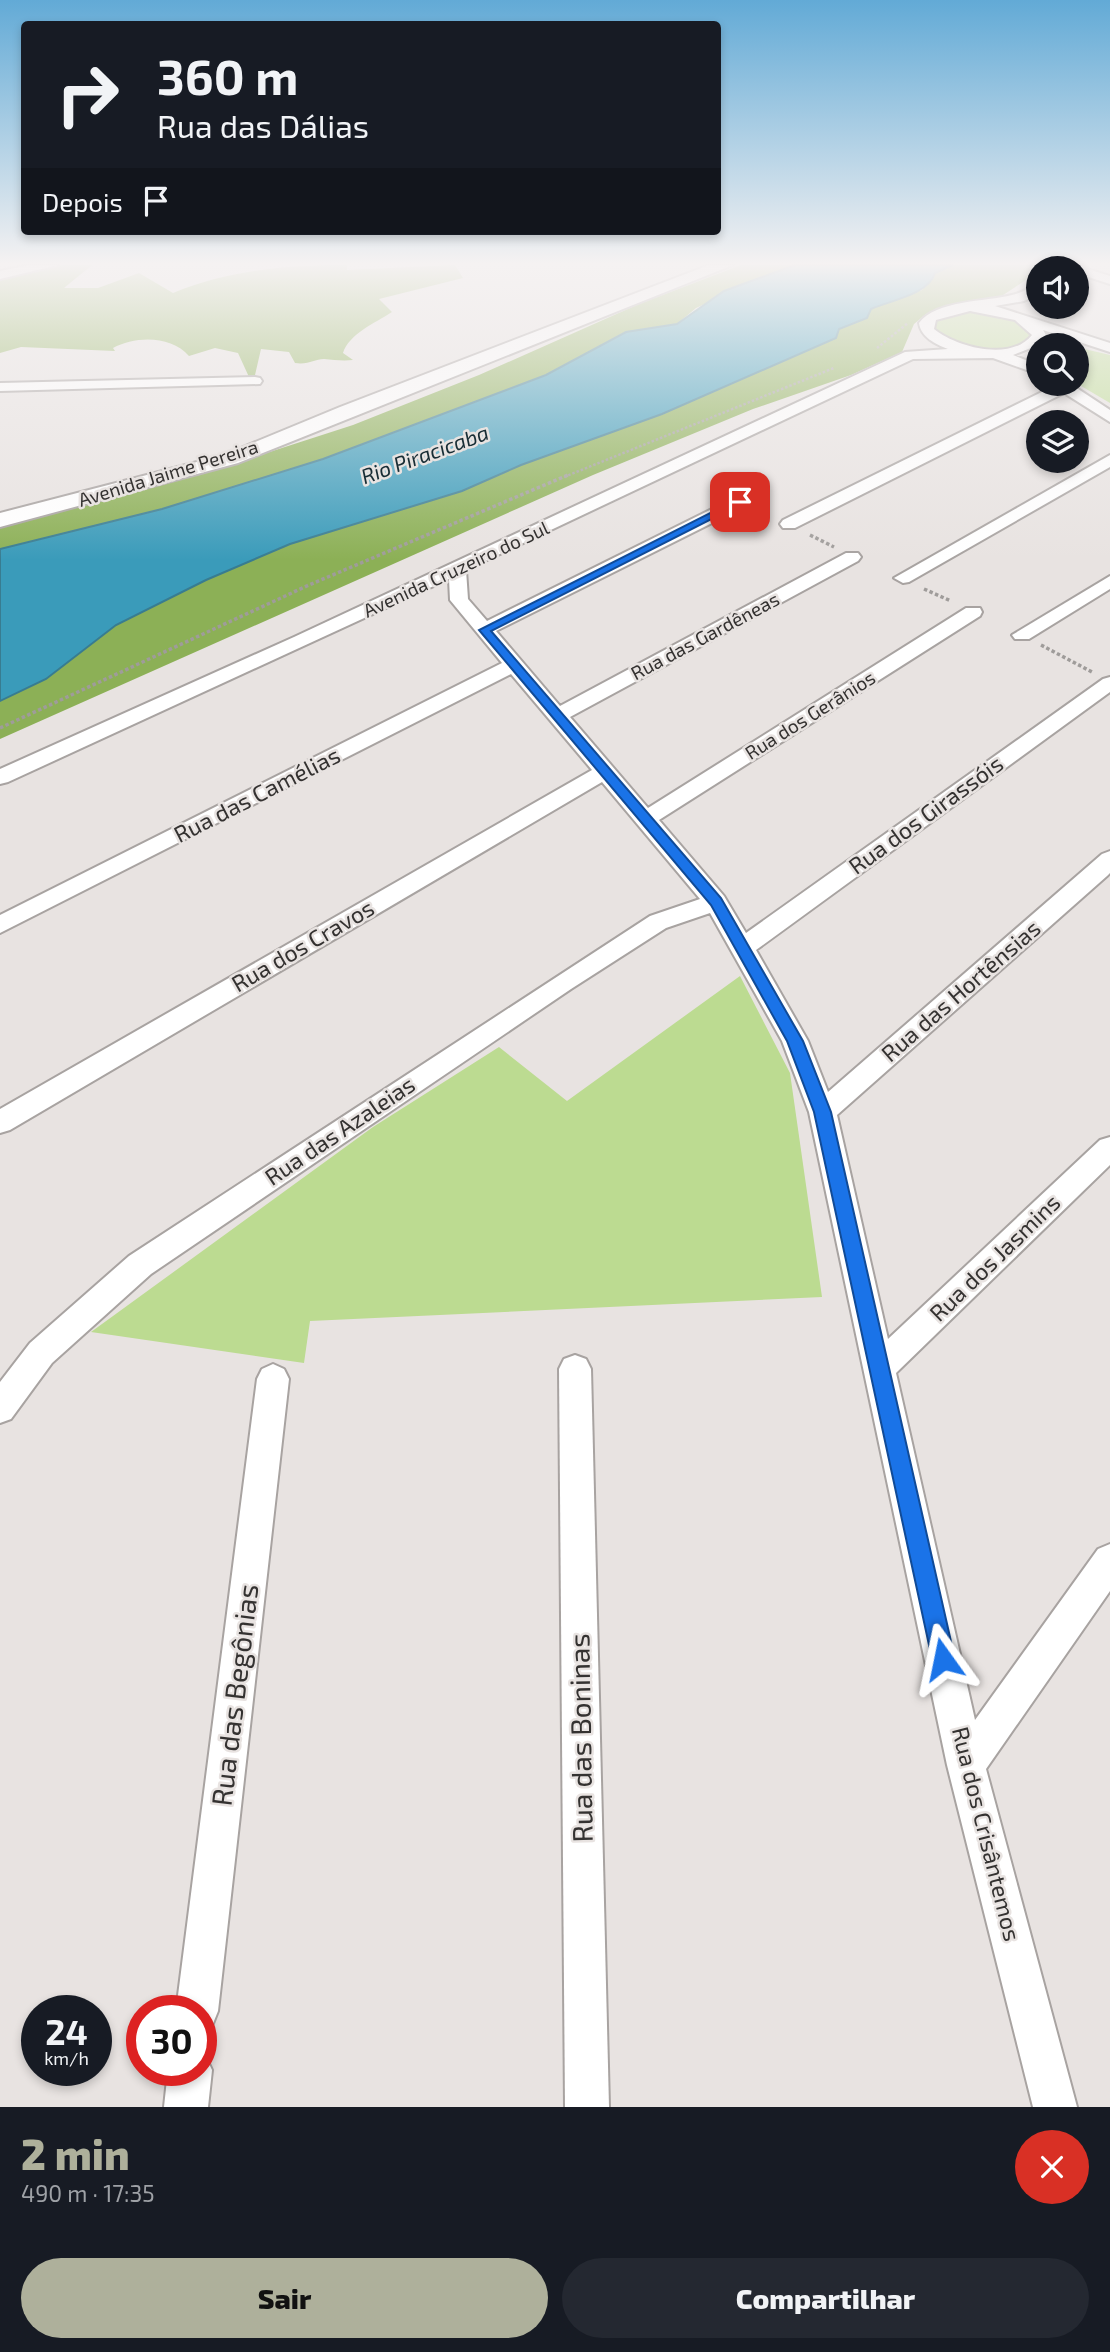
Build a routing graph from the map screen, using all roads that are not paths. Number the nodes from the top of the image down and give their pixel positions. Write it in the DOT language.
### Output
graph roads {
  1 [pos="448,363"];
  2 [pos="470,363"];
  3 [pos="892,363"];
  4 [pos="255,382"];
  5 [pos="0,387"];
  6 [pos="1039,396"];
  7 [pos="1078,396"];
  8 [pos="1110,416"];
  9 [pos="1110,460"];
  10 [pos="740,502"];
  11 [pos="0,511"];
  12 [pos="0,520"];
  13 [pos="789,524"];
  14 [pos="852,557"];
  15 [pos="457,568"];
  16 [pos="903,579"];
  17 [pos="1110,580"];
  18 [pos="411,589"];
  19 [pos="459,600"];
  20 [pos="974,612"];
  21 [pos="484,630"];
  22 [pos="1022,635"];
  23 [pos="514,665"];
  24 [pos="1110,683"];
  25 [pos="557,716"];
  26 [pos="606,771"];
  27 [pos="0,777"];
  28 [pos="647,818"];
  29 [pos="1107,868"];
  30 [pos="716,902"];
  31 [pos="0,925"];
  32 [pos="742,948"];
  33 [pos="822,1112"];
  34 [pos="0,1122"];
  35 [pos="1110,1148"];
  36 [pos="880,1368"];
  37 [pos="575,1369"];
  38 [pos="273,1379"];
  39 [pos="0,1408"];
  40 [pos="1110,1561"];
  41 [pos="967,1765"];
  42 [pos="199,1995"];
  43 [pos="188,2086"];
  44 [pos="186,2107"];
  45 [pos="587,2107"];
  46 [pos="1055,2107"];
  1 -- 11 [label="main road, Avenida Jaime Pereira"];
  2 -- 12 [label="main road, Avenida Jaime Pereira"];
  3 -- 15 [label="street, Avenida Cruzeiro do Sul"];
  4 -- 5 [label="street"];
  6 -- 13 [label="street"];
  7 -- 8 [label="street"];
  9 -- 16 [label="street"];
  10 -- 21 [label="street"];
  14 -- 25 [label="street, Rua das Gardêneas"];
  15 -- 18 [label="street, Avenida Cruzeiro do Sul"];
  15 -- 19 [label="street"];
  17 -- 22 [label="street"];
  18 -- 19 [label="street"];
  18 -- 27 [label="street, Avenida Cruzeiro do Sul"];
  19 -- 21 [label="street, Rua dos Crisântemos"];
  20 -- 28 [label="street, Rua dos Gerânios"];
  21 -- 23 [label="street, Rua dos Crisântemos"];
  23 -- 25 [label="street, Rua dos Crisântemos"];
  23 -- 31 [label="street, Rua das Camélias"];
  24 -- 32 [label="street, Rua dos Girassóis"];
  25 -- 26 [label="street, Rua dos Crisântemos"];
  26 -- 28 [label="street, Rua dos Crisântemos"];
  26 -- 34 [label="street, Rua dos Cravos"];
  28 -- 30 [label="street, Rua dos Crisântemos"];
  29 -- 33 [label="street, Rua das Hortênsias"];
  30 -- 32 [label="street, Rua dos Crisântemos"];
  30 -- 39 [label="street, Rua das Azaleias"];
  32 -- 33 [label="street, Rua dos Crisântemos"];
  33 -- 36 [label="street, Rua dos Crisântemos"];
  35 -- 36 [label="street, Rua dos Jasmins"];
  36 -- 41 [label="street, Rua dos Crisântemos"];
  37 -- 45 [label="street, Rua das Boninas"];
  38 -- 42 [label="street, Rua das Begônias"];
  40 -- 41 [label="street"];
  41 -- 46 [label="street, Rua dos Crisântemos"];
  43 -- 44 [label="street"];
}
